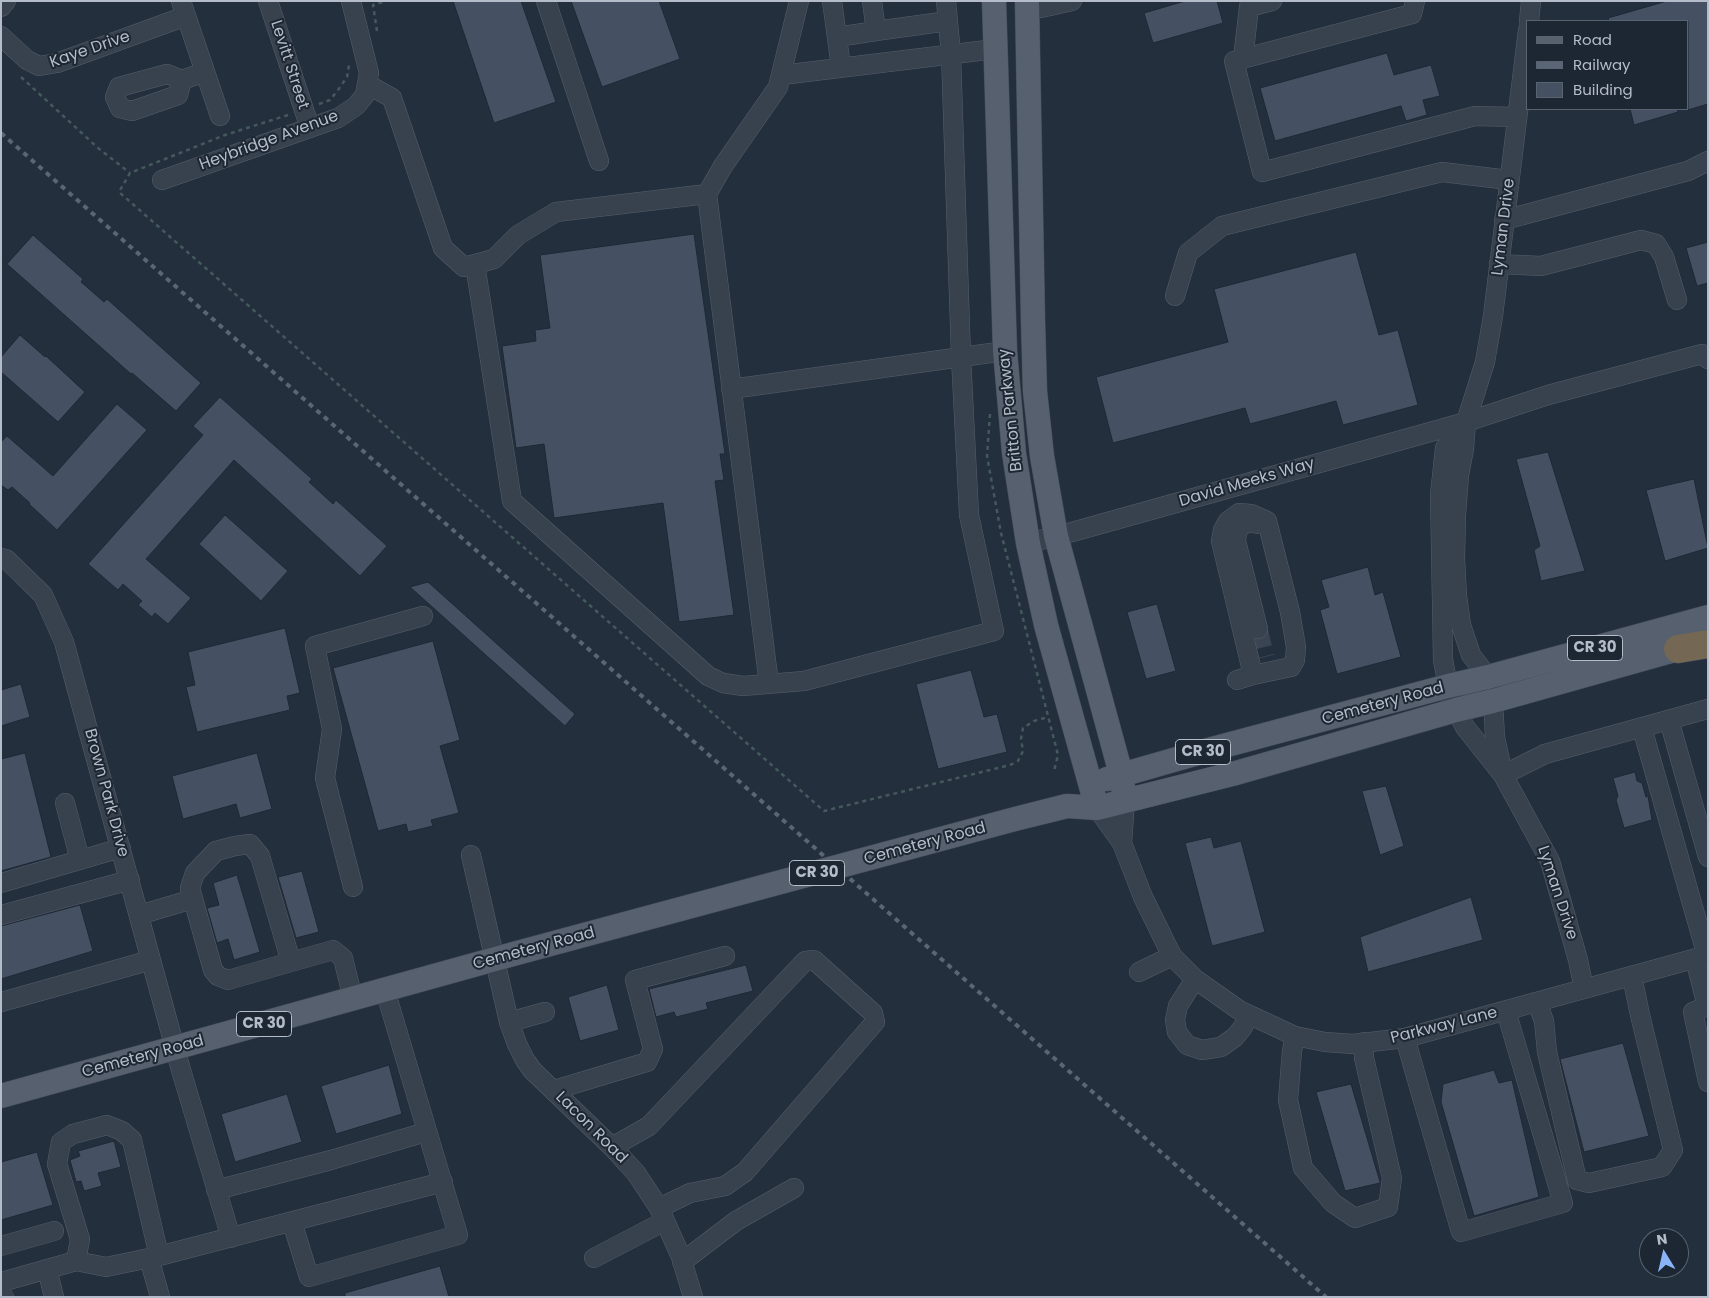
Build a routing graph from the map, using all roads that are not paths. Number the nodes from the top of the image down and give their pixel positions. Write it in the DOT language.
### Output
graph roads {
  1 [pos="6,1"];
  2 [pos="268,1"];
  3 [pos="351,1"];
  4 [pos="546,1"];
  5 [pos="799,1"];
  6 [pos="832,1"];
  7 [pos="872,1"];
  8 [pos="946,1"];
  9 [pos="994,1"];
  10 [pos="1072,1"];
  11 [pos="1272,1"];
  12 [pos="1531,1"];
  13 [pos="1419,2"];
  14 [pos="1027,5"];
  15 [pos="1,7"];
  16 [pos="184,9"];
  17 [pos="1529,20"];
  18 [pos="948,21"];
  19 [pos="876,31"];
  20 [pos="1,36"];
  21 [pos="837,37"];
  22 [pos="1526,46"];
  23 [pos="995,49"];
  24 [pos="951,54"];
  25 [pos="1242,59"];
  26 [pos="841,67"];
  27 [pos="205,72"];
  28 [pos="782,74"];
  29 [pos="182,80"];
  30 [pos="367,84"];
  31 [pos="220,116"];
  32 [pos="1517,117"];
  33 [pos="310,128"];
  34 [pos="599,161"];
  35 [pos="1708,161"];
  36 [pos="162,180"];
  37 [pos="1509,180"];
  38 [pos="707,194"];
  39 [pos="1504,220"];
  40 [pos="475,264"];
  41 [pos="1499,264"];
  42 [pos="1175,296"];
  43 [pos="1678,300"];
  44 [pos="1005,351"];
  45 [pos="961,357"];
  46 [pos="1708,359"];
  47 [pos="731,389"];
  48 [pos="1466,422"];
  49 [pos="1231,487"];
  50 [pos="1239,513"];
  51 [pos="1056,536"];
  52 [pos="1028,543"];
  53 [pos="1276,555"];
  54 [pos="1,558"];
  55 [pos="424,616"];
  56 [pos="1708,617"];
  57 [pos="1258,630"];
  58 [pos="1708,643"];
  59 [pos="1678,649"];
  60 [pos="1488,677"];
  61 [pos="769,684"];
  62 [pos="1448,686"];
  63 [pos="1493,701"];
  64 [pos="1708,709"];
  65 [pos="1456,710"];
  66 [pos="1669,720"];
  67 [pos="1642,728"];
  68 [pos="1121,774"];
  69 [pos="1503,776"];
  70 [pos="1090,784"];
  71 [pos="1126,801"];
  72 [pos="65,803"];
  73 [pos="1067,806"];
  74 [pos="1097,808"];
  75 [pos="1122,843"];
  76 [pos="121,848"];
  77 [pos="471,856"];
  78 [pos="1708,857"];
  79 [pos="80,860"];
  80 [pos="130,880"];
  81 [pos="1,883"];
  82 [pos="353,887"];
  83 [pos="193,899"];
  84 [pos="1,915"];
  85 [pos="139,915"];
  86 [pos="725,956"];
  87 [pos="1172,956"];
  88 [pos="1703,957"];
  89 [pos="151,960"];
  90 [pos="495,960"];
  91 [pos="291,962"];
  92 [pos="1139,972"];
  93 [pos="1632,976"];
  94 [pos="1195,979"];
  95 [pos="1584,989"];
  96 [pos="386,990"];
  97 [pos="353,999"];
  98 [pos="1,1002"];
  99 [pos="1537,1002"];
  100 [pos="1707,1006"];
  101 [pos="1506,1010"];
  102 [pos="545,1012"];
  103 [pos="1248,1015"];
  104 [pos="509,1022"];
  105 [pos="1295,1036"];
  106 [pos="1405,1038"];
  107 [pos="1364,1042"];
  108 [pos="175,1048"];
  109 [pos="1708,1082"];
  110 [pos="554,1090"];
  111 [pos="1,1096"];
  112 [pos="426,1132"];
  113 [pos="612,1147"];
  114 [pos="443,1182"];
  115 [pos="794,1188"];
  116 [pos="216,1190"];
  117 [pos="662,1215"];
  118 [pos="292,1222"];
  119 [pos="54,1231"];
  120 [pos="231,1238"];
  121 [pos="1,1246"];
  122 [pos="154,1257"];
  123 [pos="594,1258"];
  124 [pos="76,1261"];
  125 [pos="682,1262"];
  126 [pos="47,1269"];
  127 [pos="1,1282"];
  128 [pos="54,1297"];
  129 [pos="160,1297"];
  130 [pos="693,1297"];
  1 -- 15 [label="street"];
  2 -- 33 [label="street, Levitt Street"];
  3 -- 30 [label="street, Heybridge Avenue"];
  4 -- 34 [label="street"];
  5 -- 28 [label="street"];
  6 -- 21 [label="street"];
  7 -- 19 [label="street"];
  8 -- 18 [label="street"];
  9 -- 23 [label="main road, Britton Parkway"];
  10 -- 14 [label="street"];
  11 -- 25 [label="street"];
  12 -- 17 [label="street"];
  13 -- 25 [label="street"];
  14 -- 51 [label="main road, Britton Parkway"];
  16 -- 20 [label="street, Kaye Drive"];
  16 -- 27 [label="street"];
  18 -- 19 [label="street"];
  18 -- 24 [label="street"];
  19 -- 21 [label="street"];
  21 -- 26 [label="street"];
  22 -- 32 [label="street, Lyman Drive"];
  23 -- 24 [label="street"];
  23 -- 44 [label="main road, Britton Parkway"];
  24 -- 26 [label="street"];
  24 -- 45 [label="street"];
  25 -- 32 [label="street"];
  26 -- 28 [label="street"];
  27 -- 29 [label="street"];
  27 -- 31 [label="street"];
  28 -- 38 [label="street"];
  30 -- 33 [label="street, Heybridge Avenue"];
  30 -- 40 [label="street"];
  32 -- 37 [label="street, Lyman Drive"];
  33 -- 36 [label="street, Heybridge Avenue"];
  35 -- 39 [label="street"];
  37 -- 39 [label="street, Lyman Drive"];
  37 -- 42 [label="street"];
  38 -- 40 [label="street"];
  38 -- 47 [label="street"];
  39 -- 41 [label="street, Lyman Drive"];
  40 -- 61 [label="street"];
  41 -- 43 [label="street"];
  41 -- 48 [label="street, Lyman Drive"];
  44 -- 45 [label="street"];
  44 -- 52 [label="main road, Britton Parkway"];
  45 -- 47 [label="street"];
  45 -- 61 [label="street"];
  46 -- 48 [label="street, David Meeks Way"];
  47 -- 61 [label="street"];
  48 -- 49 [label="street, David Meeks Way"];
  48 -- 60 [label="street, Lyman Drive"];
  48 -- 62 [label="street, Lyman Drive"];
  49 -- 50 [label="street"];
  49 -- 51 [label="street, David Meeks Way"];
  50 -- 53 [label="street"];
  50 -- 53 [label="street"];
  51 -- 52 [label="street, David Meeks Way"];
  51 -- 68 [label="main road, Britton Parkway"];
  52 -- 70 [label="main road, Britton Parkway"];
  53 -- 57 [label="street"];
  54 -- 76 [label="street, Brown Park Drive"];
  55 -- 82 [label="street"];
  56 -- 60 [label="main road, Cemetery Road / CR 30"];
  58 -- 59 [label="highway"];
  59 -- 63 [label="main road, Cemetery Road / CR 30"];
  60 -- 62 [label="main road, Cemetery Road / CR 30"];
  60 -- 63 [label="street, Lyman Drive"];
  62 -- 65 [label="street, Lyman Drive"];
  62 -- 68 [label="main road, Cemetery Road / CR 30"];
  63 -- 65 [label="main road, Cemetery Road / CR 30"];
  63 -- 69 [label="street, Lyman Drive"];
  64 -- 66 [label="street"];
  65 -- 69 [label="street, Lyman Drive"];
  65 -- 71 [label="main road, Cemetery Road / CR 30"];
  66 -- 67 [label="street"];
  66 -- 78 [label="street"];
  67 -- 69 [label="street"];
  67 -- 88 [label="street"];
  68 -- 70 [label="main road, Cemetery Road / CR 30"];
  68 -- 71 [label="main road, Britton Parkway"];
  69 -- 95 [label="street, Lyman Drive"];
  70 -- 73 [label="main road, Cemetery Road / CR 30"];
  70 -- 74 [label="main road, Britton Parkway"];
  71 -- 74 [label="main road, Cemetery Road / CR 30"];
  71 -- 75 [label="street, Parkway Lane"];
  72 -- 79 [label="street"];
  73 -- 74 [label="main road, Cemetery Road / CR 30"];
  73 -- 90 [label="main road, Cemetery Road / CR 30"];
  74 -- 75 [label="street, Parkway Lane"];
  75 -- 87 [label="street, Parkway Lane"];
  76 -- 79 [label="street"];
  76 -- 80 [label="street, Brown Park Drive"];
  77 -- 90 [label="street, Lacon Road"];
  79 -- 81 [label="street"];
  80 -- 84 [label="street"];
  80 -- 85 [label="street, Brown Park Drive"];
  83 -- 85 [label="street"];
  83 -- 91 [label="street"];
  83 -- 91 [label="street"];
  85 -- 89 [label="street, Brown Park Drive"];
  86 -- 110 [label="street"];
  87 -- 92 [label="street"];
  87 -- 94 [label="street, Parkway Lane"];
  88 -- 93 [label="street, Parkway Lane"];
  88 -- 100 [label="street"];
  89 -- 98 [label="street"];
  89 -- 108 [label="street, Brown Park Drive"];
  90 -- 96 [label="main road, Cemetery Road / CR 30"];
  90 -- 104 [label="street, Lacon Road"];
  91 -- 97 [label="street"];
  93 -- 95 [label="street, Parkway Lane"];
  93 -- 99 [label="street"];
  94 -- 103 [label="street, Parkway Lane"];
  94 -- 103 [label="street"];
  95 -- 99 [label="street, Parkway Lane"];
  96 -- 97 [label="main road, Cemetery Road / CR 30"];
  96 -- 112 [label="street"];
  97 -- 108 [label="main road, Cemetery Road / CR 30"];
  99 -- 101 [label="street, Parkway Lane"];
  100 -- 109 [label="street"];
  101 -- 106 [label="street, Parkway Lane"];
  101 -- 106 [label="street"];
  102 -- 104 [label="street"];
  103 -- 105 [label="street, Parkway Lane"];
  104 -- 110 [label="street, Lacon Road"];
  105 -- 107 [label="street, Parkway Lane"];
  105 -- 107 [label="street"];
  106 -- 107 [label="street, Parkway Lane"];
  108 -- 111 [label="main road, Cemetery Road / CR 30"];
  108 -- 116 [label="street, Brown Park Drive"];
  110 -- 113 [label="street, Lacon Road"];
  112 -- 114 [label="street"];
  112 -- 116 [label="street"];
  113 -- 117 [label="street, Lacon Road"];
  113 -- 117 [label="street"];
  114 -- 118 [label="street"];
  114 -- 118 [label="street"];
  115 -- 125 [label="street"];
  116 -- 120 [label="street, Brown Park Drive"];
  117 -- 123 [label="street"];
  117 -- 125 [label="street, Lacon Road"];
  118 -- 120 [label="street"];
  119 -- 121 [label="street"];
  120 -- 122 [label="street"];
  122 -- 124 [label="street"];
  122 -- 124 [label="street"];
  122 -- 129 [label="street"];
  124 -- 126 [label="street"];
  125 -- 130 [label="street, Lacon Road"];
  126 -- 127 [label="street"];
  126 -- 128 [label="street"];
}
